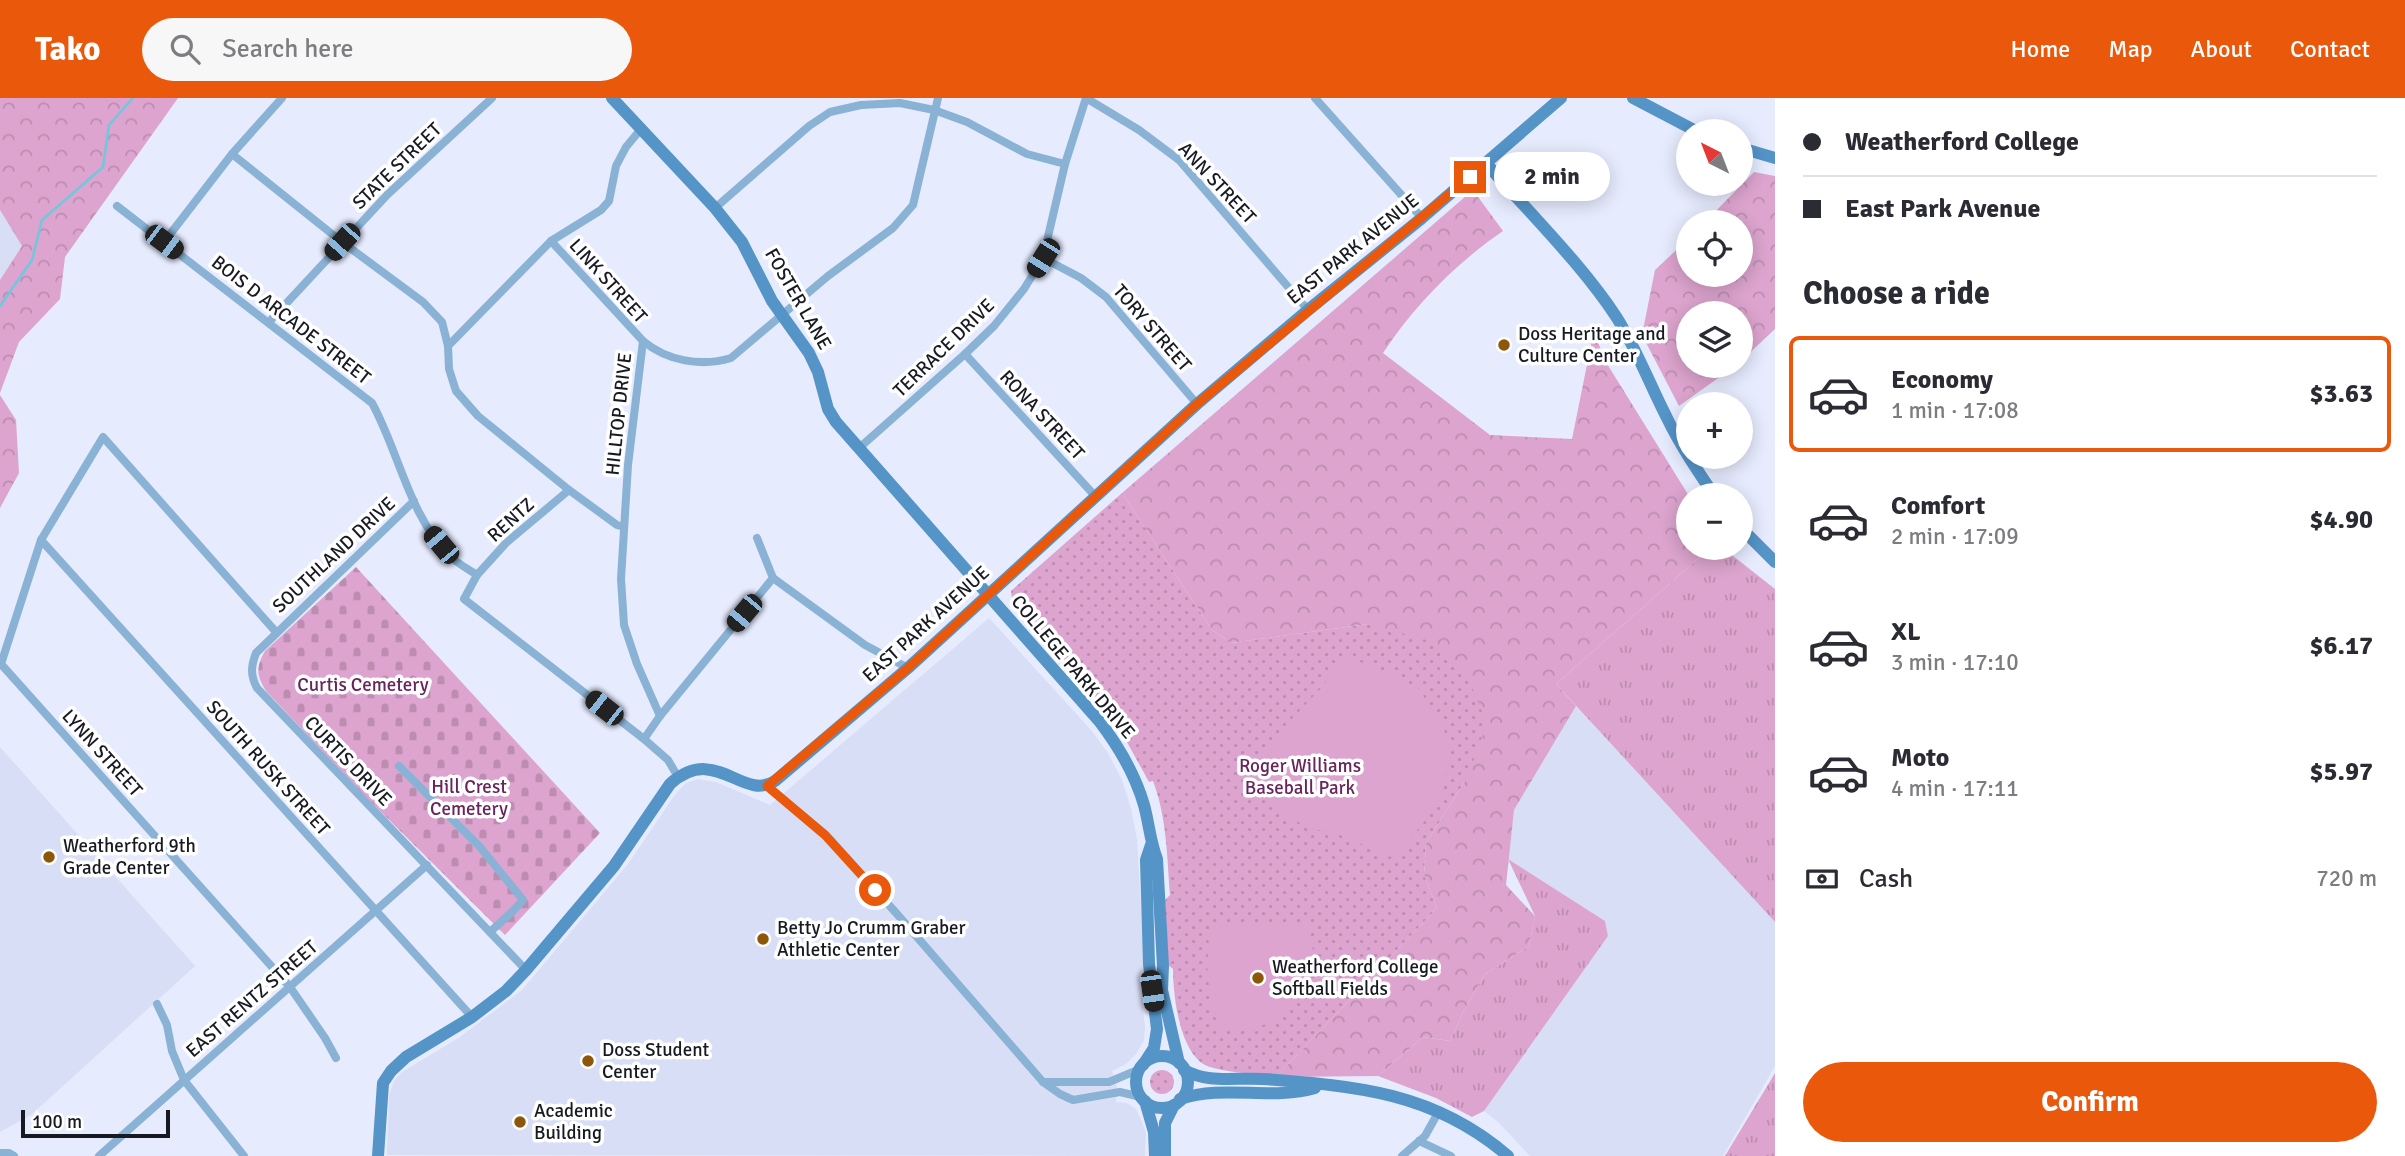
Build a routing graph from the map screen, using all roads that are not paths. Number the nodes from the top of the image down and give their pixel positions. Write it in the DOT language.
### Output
graph roads {
  1 [pos="282,98"];
  2 [pos="492,98"];
  3 [pos="612,98"];
  4 [pos="938,98"];
  5 [pos="1086,98"];
  6 [pos="1315,98"];
  7 [pos="1561,98"];
  8 [pos="1633,98"];
  9 [pos="934,110"];
  10 [pos="1676,121"];
  11 [pos="641,129"];
  12 [pos="1754,152"];
  13 [pos="232,154"];
  14 [pos="1775,158"];
  15 [pos="1486,163"];
  16 [pos="1065,164"];
  17 [pos="117,206"];
  18 [pos="715,208"];
  19 [pos="1422,218"];
  20 [pos="551,241"];
  21 [pos="164,242"];
  22 [pos="342,242"];
  23 [pos="1043,258"];
  24 [pos="1308,310"];
  25 [pos="781,316"];
  26 [pos="269,322"];
  27 [pos="643,341"];
  28 [pos="449,346"];
  29 [pos="965,354"];
  30 [pos="1197,404"];
  31 [pos="858,449"];
  32 [pos="1706,483"];
  33 [pos="569,490"];
  34 [pos="1096,497"];
  35 [pos="414,501"];
  36 [pos="624,527"];
  37 [pos="757,538"];
  38 [pos="41,540"];
  39 [pos="1753,540"];
  40 [pos="1775,562"];
  41 [pos="477,575"];
  42 [pos="773,578"];
  43 [pos="987,595"];
  44 [pos="276,632"];
  45 [pos="908,668"];
  46 [pos="660,716"];
  47 [pos="644,738"];
  48 [pos="399,766"];
  49 [pos="678,777"];
  50 [pos="767,786"];
  51 [pos="1151,845"];
  52 [pos="427,865"];
  53 [pos="376,911"];
  54 [pos="490,932"];
  55 [pos="526,970"];
  56 [pos="290,987"];
  57 [pos="158,1004"];
  58 [pos="472,1017"];
  59 [pos="336,1058"];
  60 [pos="1182,1066"];
  61 [pos="1141,1067"];
  62 [pos="184,1080"];
  63 [pos="1042,1082"];
  64 [pos="1322,1085"];
  65 [pos="1143,1099"];
  66 [pos="1177,1102"];
  67 [pos="1439,1111"];
  68 [pos="1419,1141"];
  69 [pos="0,1153"];
  70 [pos="14,1156"];
  71 [pos="99,1156"];
  72 [pos="244,1156"];
  73 [pos="378,1156"];
  74 [pos="1155,1156"];
  75 [pos="1165,1156"];
  76 [pos="1402,1156"];
  77 [pos="1451,1156"];
  78 [pos="1508,1156"];
  1 -- 13 [label="street"];
  2 -- 22 [label="street, STATE STREET"];
  3 -- 11 [label="street, FOSTER LANE"];
  4 -- 9 [label="street, HILLTOP DRIVE"];
  5 -- 16 [label="street, TERRACE DRIVE"];
  5 -- 24 [label="street, ANN STREET"];
  6 -- 19 [label="street"];
  7 -- 15 [label="street, EAST PARK AVENUE"];
  8 -- 10 [label="street"];
  9 -- 16 [label="street"];
  9 -- 18 [label="street"];
  9 -- 25 [label="street, HILLTOP DRIVE"];
  11 -- 18 [label="street, FOSTER LANE"];
  11 -- 20 [label="street"];
  12 -- 14 [label="street"];
  13 -- 21 [label="street"];
  13 -- 22 [label="street"];
  15 -- 19 [label="street, EAST PARK AVENUE"];
  15 -- 32 [label="street"];
  16 -- 23 [label="street, TERRACE DRIVE"];
  17 -- 21 [label="street, BOIS D ARCADE STREET"];
  18 -- 25 [label="street, FOSTER LANE"];
  19 -- 24 [label="street, EAST PARK AVENUE"];
  20 -- 27 [label="street, LINK STREET"];
  20 -- 28 [label="street"];
  21 -- 26 [label="street, BOIS D ARCADE STREET"];
  22 -- 26 [label="street, STATE STREET"];
  22 -- 28 [label="street"];
  23 -- 29 [label="street, TERRACE DRIVE"];
  23 -- 30 [label="street, TORY STREET"];
  24 -- 30 [label="street, EAST PARK AVENUE"];
  25 -- 27 [label="street, HILLTOP DRIVE"];
  25 -- 31 [label="street, FOSTER LANE"];
  26 -- 35 [label="street, BOIS D ARCADE STREET"];
  27 -- 36 [label="street, HILLTOP DRIVE"];
  28 -- 33 [label="street"];
  29 -- 31 [label="street, TERRACE DRIVE"];
  29 -- 34 [label="street, RONA STREET"];
  30 -- 34 [label="street, EAST PARK AVENUE"];
  31 -- 43 [label="street, FOSTER LANE"];
  33 -- 36 [label="street"];
  33 -- 41 [label="street, RENTZ"];
  34 -- 43 [label="street, EAST PARK AVENUE"];
  35 -- 41 [label="street, BOIS D ARCADE STREET"];
  35 -- 44 [label="street, SOUTHLAND DRIVE"];
  36 -- 46 [label="street, HILLTOP DRIVE"];
  37 -- 42 [label="street"];
  38 -- 44 [label="street, LYNN STREET"];
  38 -- 53 [label="street, SOUTH RUSK STREET"];
  38 -- 56 [label="street, LYNN STREET"];
  39 -- 40 [label="street"];
  41 -- 47 [label="street"];
  42 -- 45 [label="street"];
  42 -- 46 [label="street"];
  43 -- 45 [label="street, EAST PARK AVENUE"];
  43 -- 51 [label="street, COLLEGE PARK DRIVE"];
  44 -- 52 [label="street, CURTIS DRIVE"];
  45 -- 50 [label="street, EAST PARK AVENUE"];
  46 -- 47 [label="street"];
  47 -- 49 [label="street"];
  48 -- 54 [label="street"];
  49 -- 50 [label="street"];
  49 -- 55 [label="street"];
  50 -- 63 [label="street"];
  51 -- 60 [label="street, COLLEGE PARK DRIVE"];
  51 -- 61 [label="street, COLLEGE PARK DRIVE"];
  52 -- 53 [label="street, EAST RENTZ STREET"];
  52 -- 54 [label="street, CURTIS DRIVE"];
  53 -- 56 [label="street, EAST RENTZ STREET"];
  53 -- 58 [label="street, SOUTH RUSK STREET"];
  54 -- 55 [label="street, CURTIS DRIVE"];
  55 -- 58 [label="street"];
  56 -- 59 [label="street, LYNN STREET"];
  56 -- 62 [label="street, EAST RENTZ STREET"];
  57 -- 62 [label="street"];
  58 -- 73 [label="street"];
  60 -- 61 [label="street"];
  60 -- 64 [label="street"];
  60 -- 66 [label="street"];
  61 -- 63 [label="street"];
  61 -- 65 [label="street"];
  62 -- 71 [label="street, EAST RENTZ STREET"];
  62 -- 72 [label="street"];
  63 -- 65 [label="street"];
  64 -- 66 [label="street"];
  64 -- 67 [label="street"];
  65 -- 66 [label="street"];
  65 -- 74 [label="street"];
  66 -- 75 [label="street"];
  67 -- 68 [label="street"];
  67 -- 78 [label="street"];
  68 -- 76 [label="street"];
  68 -- 77 [label="street"];
  69 -- 70 [label="street"];
}
